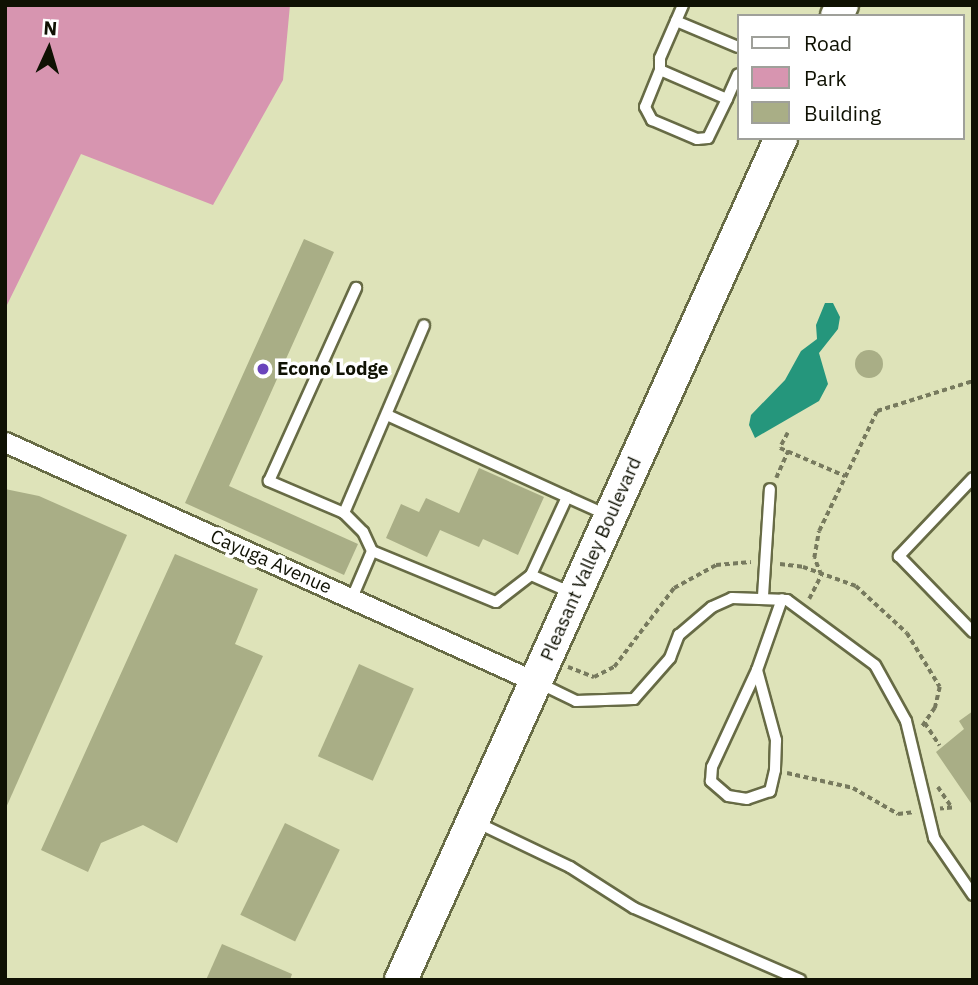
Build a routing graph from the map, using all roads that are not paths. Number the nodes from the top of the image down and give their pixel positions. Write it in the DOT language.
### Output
graph roads {
  1 [pos="683,5"];
  2 [pos="676,21"];
  3 [pos="736,46"];
  4 [pos="660,70"];
  5 [pos="736,79"];
  6 [pos="727,99"];
  7 [pos="779,140"];
  8 [pos="356,288"];
  9 [pos="424,325"];
  10 [pos="387,415"];
  11 [pos="5,442"];
  12 [pos="973,478"];
  13 [pos="770,489"];
  14 [pos="567,496"];
  15 [pos="344,513"];
  16 [pos="611,516"];
  17 [pos="372,551"];
  18 [pos="531,575"];
  19 [pos="575,594"];
  20 [pos="763,596"];
  21 [pos="352,598"];
  22 [pos="782,599"];
  23 [pos="973,632"];
  24 [pos="541,670"];
  25 [pos="757,670"];
  26 [pos="474,821"];
  27 [pos="973,895"];
  28 [pos="401,980"];
  29 [pos="800,980"];
  1 -- 2 [label="lane"];
  2 -- 3 [label="lane"];
  2 -- 4 [label="lane"];
  4 -- 6 [label="lane"];
  4 -- 6 [label="lane"];
  5 -- 6 [label="lane"];
  7 -- 16 [label="main road, Pleasant Valley Boulevard"];
  8 -- 15 [label="lane"];
  9 -- 10 [label="lane"];
  10 -- 14 [label="lane"];
  10 -- 15 [label="lane"];
  11 -- 21 [label="street, Cayuga Avenue"];
  12 -- 23 [label="lane"];
  13 -- 20 [label="lane"];
  14 -- 16 [label="lane"];
  14 -- 18 [label="lane"];
  15 -- 17 [label="lane"];
  16 -- 19 [label="main road, Pleasant Valley Boulevard"];
  17 -- 18 [label="lane"];
  17 -- 21 [label="lane"];
  18 -- 19 [label="lane"];
  19 -- 24 [label="main road, Pleasant Valley Boulevard"];
  20 -- 22 [label="lane"];
  20 -- 24 [label="lane"];
  21 -- 24 [label="street, Cayuga Avenue"];
  22 -- 25 [label="lane"];
  22 -- 27 [label="lane"];
  24 -- 26 [label="main road, Pleasant Valley Boulevard"];
  25 -- 25 [label="lane"];
  26 -- 28 [label="main road, Pleasant Valley Boulevard"];
  26 -- 29 [label="lane"];
}
